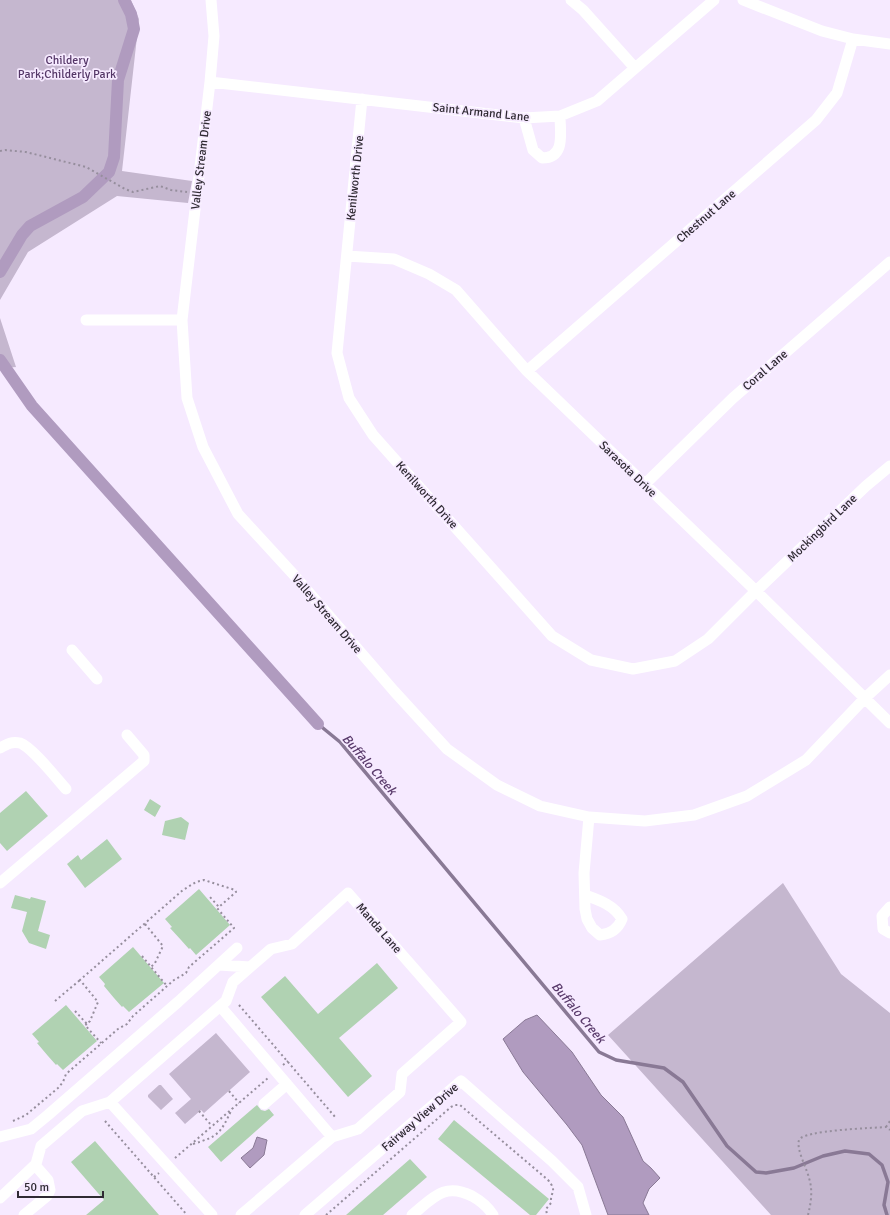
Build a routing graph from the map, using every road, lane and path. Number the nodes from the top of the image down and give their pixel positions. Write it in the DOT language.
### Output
graph roads {
  1 [pos="211,0"];
  2 [pos="571,0"];
  3 [pos="714,0"];
  4 [pos="743,0"];
  5 [pos="853,39"];
  6 [pos="890,44"];
  7 [pos="635,68"];
  8 [pos="210,82"];
  9 [pos="362,99"];
  10 [pos="560,116"];
  11 [pos="524,118"];
  12 [pos="0,151"];
  13 [pos="197,193"];
  14 [pos="347,256"];
  15 [pos="890,262"];
  16 [pos="86,320"];
  17 [pos="182,320"];
  18 [pos="527,371"];
  19 [pos="890,466"];
  20 [pos="644,485"];
  21 [pos="756,591"];
  22 [pos="72,650"];
  23 [pos="890,675"];
  24 [pos="97,679"];
  25 [pos="865,698"];
  26 [pos="890,724"];
  27 [pos="127,735"];
  28 [pos="0,748"];
  29 [pos="66,789"];
  30 [pos="589,817"];
  31 [pos="0,883"];
  32 [pos="585,895"];
  33 [pos="209,896"];
  34 [pos="219,907"];
  35 [pos="890,907"];
  36 [pos="145,923"];
  37 [pos="890,933"];
  38 [pos="237,948"];
  39 [pos="142,956"];
  40 [pos="219,965"];
  41 [pos="151,967"];
  42 [pos="250,967"];
  43 [pos="80,980"];
  44 [pos="167,986"];
  45 [pos="55,1002"];
  46 [pos="239,1005"];
  47 [pos="220,1006"];
  48 [pos="75,1011"];
  49 [pos="87,1024"];
  50 [pos="101,1043"];
  51 [pos="288,1061"];
  52 [pos="276,1071"];
  53 [pos="287,1084"];
  54 [pos="229,1091"];
  55 [pos="110,1102"];
  56 [pos="239,1103"];
  57 [pos="264,1104"];
  58 [pos="233,1108"];
  59 [pos="199,1111"];
  60 [pos="336,1118"];
  61 [pos="105,1121"];
  62 [pos="890,1121"];
  63 [pos="10,1123"];
  64 [pos="212,1126"];
  65 [pos="886,1127"];
  66 [pos="890,1130"];
  67 [pos="0,1137"];
  68 [pos="332,1137"];
  69 [pos="191,1144"];
  70 [pos="35,1165"];
  71 [pos="167,1165"];
  72 [pos="154,1177"];
  73 [pos="0,1198"];
  74 [pos="24,1215"];
  75 [pos="187,1215"];
  76 [pos="212,1215"];
  77 [pos="242,1215"];
  78 [pos="305,1215"];
  79 [pos="326,1215"];
  80 [pos="412,1215"];
  81 [pos="493,1215"];
  82 [pos="547,1215"];
  83 [pos="586,1215"];
  84 [pos="808,1215"];
  1 -- 8 [label="street, Valley Stream Drive"];
  2 -- 7 [label="street"];
  3 -- 7 [label="street, Saint Armand Lane"];
  4 -- 5 [label="street"];
  5 -- 6 [label="street"];
  5 -- 18 [label="street, Chestnut Lane"];
  7 -- 10 [label="street, Saint Armand Lane"];
  8 -- 9 [label="street, Saint Armand Lane"];
  8 -- 13 [label="street, Valley Stream Drive"];
  9 -- 11 [label="street, Saint Armand Lane"];
  9 -- 14 [label="street, Kenilworth Drive"];
  10 -- 11 [label="street, Saint Armand Lane"];
  10 -- 11 [label="street"];
  12 -- 13 [label="path"];
  13 -- 17 [label="street, Valley Stream Drive"];
  14 -- 18 [label="street, Sarasota Drive"];
  14 -- 21 [label="street, Kenilworth Drive"];
  15 -- 20 [label="street, Coral Lane"];
  16 -- 17 [label="street"];
  17 -- 30 [label="street, Valley Stream Drive"];
  18 -- 20 [label="street, Sarasota Drive"];
  19 -- 21 [label="street, Mockingbird Lane"];
  20 -- 21 [label="street, Sarasota Drive"];
  21 -- 25 [label="street, Sarasota Drive"];
  22 -- 24 [label="street"];
  23 -- 25 [label="street, Valley Stream Drive"];
  25 -- 26 [label="street, Sarasota Drive"];
  25 -- 30 [label="street, Valley Stream Drive"];
  27 -- 31 [label="street"];
  28 -- 29 [label="street"];
  30 -- 32 [label="street"];
  33 -- 34 [label="path"];
  34 -- 36 [label="path"];
  34 -- 44 [label="path"];
  35 -- 37 [label="street"];
  36 -- 41 [label="path"];
  36 -- 43 [label="path"];
  38 -- 40 [label="street"];
  39 -- 41 [label="path"];
  40 -- 42 [label="street"];
  40 -- 67 [label="street"];
  41 -- 44 [label="path"];
  42 -- 47 [label="street, Manda Lane"];
  42 -- 68 [label="street, Manda Lane"];
  43 -- 45 [label="path"];
  43 -- 49 [label="path"];
  44 -- 50 [label="path"];
  46 -- 51 [label="path"];
  47 -- 52 [label="street"];
  47 -- 55 [label="street, Manda Lane"];
  48 -- 49 [label="path"];
  49 -- 50 [label="path"];
  50 -- 63 [label="path"];
  51 -- 52 [label="path"];
  51 -- 60 [label="path"];
  52 -- 53 [label="street"];
  52 -- 56 [label="path"];
  53 -- 57 [label="street"];
  53 -- 68 [label="street"];
  54 -- 56 [label="path"];
  55 -- 70 [label="street, Manda Lane"];
  55 -- 71 [label="street"];
  56 -- 58 [label="path"];
  58 -- 64 [label="path"];
  58 -- 69 [label="path"];
  59 -- 64 [label="path"];
  61 -- 72 [label="path"];
  62 -- 65 [label="path"];
  64 -- 69 [label="path"];
  65 -- 66 [label="path"];
  65 -- 84 [label="path"];
  68 -- 77 [label="street, Manda Lane"];
  69 -- 71 [label="path"];
  70 -- 73 [label="street, Manda Lane"];
  70 -- 74 [label="street"];
  71 -- 72 [label="path"];
  71 -- 76 [label="street"];
  72 -- 75 [label="path"];
  78 -- 83 [label="street, Fairway View Drive"];
  79 -- 82 [label="path"];
  80 -- 81 [label="street"];
}
